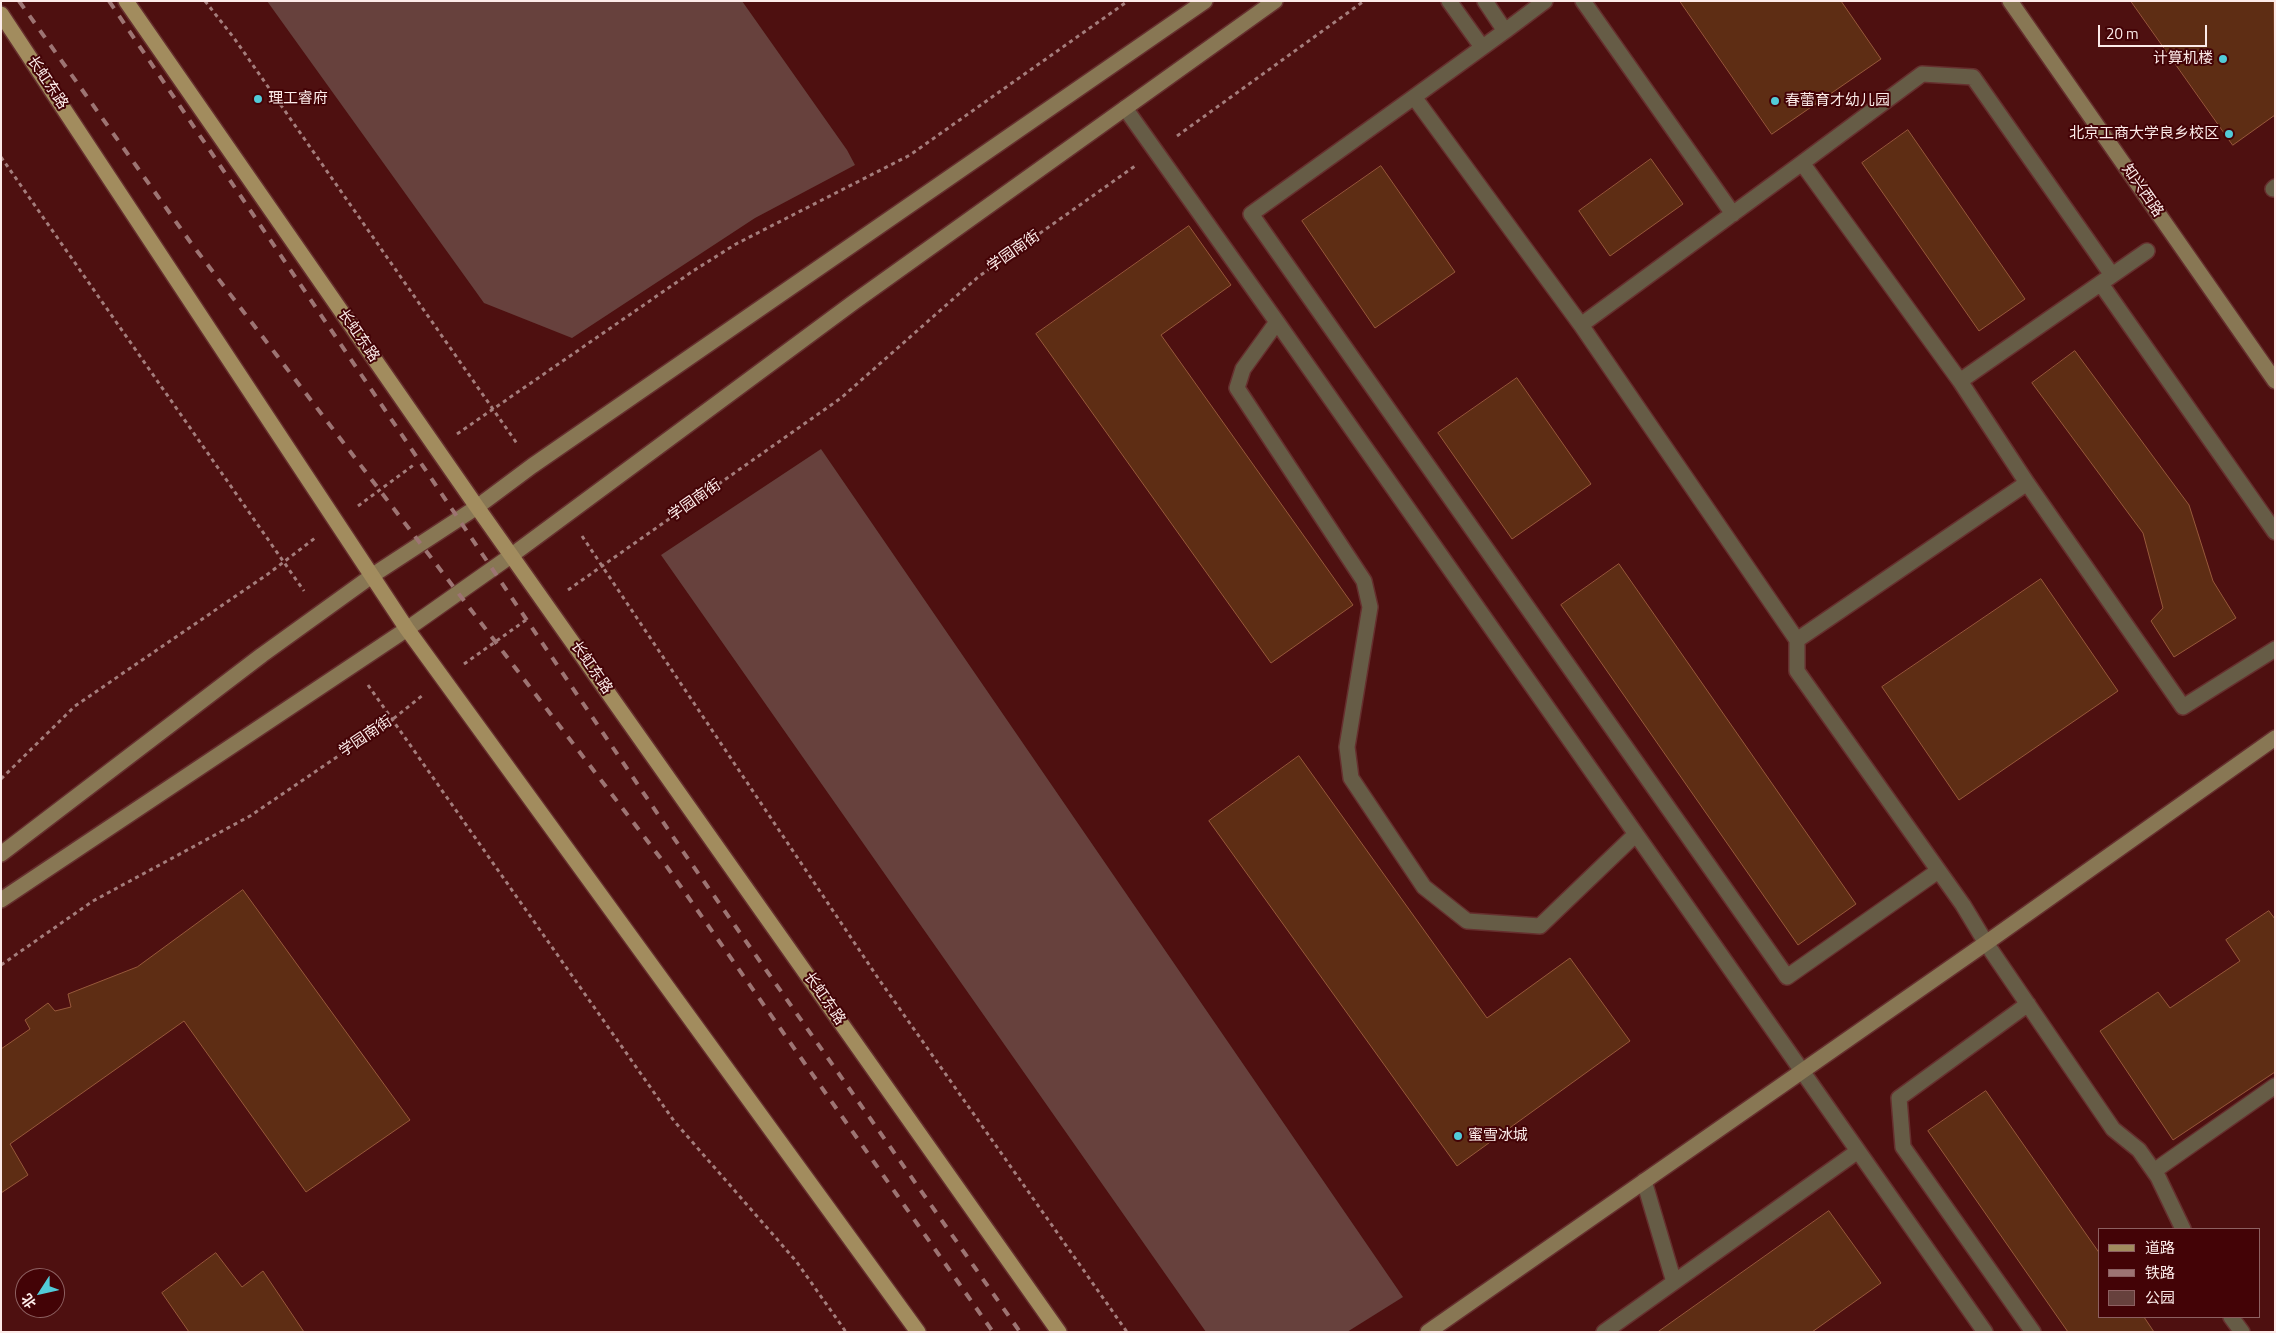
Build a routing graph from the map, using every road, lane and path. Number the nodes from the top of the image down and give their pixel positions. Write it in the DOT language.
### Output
graph roads {
  1 [pos="126,1"];
  2 [pos="205,1"];
  3 [pos="1128,1"];
  4 [pos="1205,1"];
  5 [pos="1275,1"];
  6 [pos="1364,1"];
  7 [pos="1449,1"];
  8 [pos="1485,1"];
  9 [pos="1546,1"];
  10 [pos="1583,1"];
  11 [pos="2010,1"];
  12 [pos="1,14"];
  13 [pos="1505,31"];
  14 [pos="1482,47"];
  15 [pos="1414,97"];
  16 [pos="1125,108"];
  17 [pos="1156,151"];
  18 [pos="1,157"];
  19 [pos="1802,163"];
  20 [pos="1733,214"];
  21 [pos="2147,251"];
  22 [pos="2106,279"];
  23 [pos="1278,322"];
  24 [pos="1581,325"];
  25 [pos="1960,381"];
  26 [pos="2275,381"];
  27 [pos="493,410"];
  28 [pos="436,448"];
  29 [pos="532,466"];
  30 [pos="2027,483"];
  31 [pos="477,507"];
  32 [pos="567,513"];
  33 [pos="337,521"];
  34 [pos="2275,532"];
  35 [pos="512,555"];
  36 [pos="283,562"];
  37 [pos="602,566"];
  38 [pos="373,576"];
  39 [pos="547,605"];
  40 [pos="321,614"];
  41 [pos="407,629"];
  42 [pos="1797,640"];
  43 [pos="2275,649"];
  44 [pos="354,664"];
  45 [pos="444,678"];
  46 [pos="393,719"];
  47 [pos="2275,738"];
  48 [pos="1,779"];
  49 [pos="1636,834"];
  50 [pos="1,854"];
  51 [pos="1938,871"];
  52 [pos="1,900"];
  53 [pos="1986,944"];
  54 [pos="1,965"];
  55 [pos="2028,1004"];
  56 [pos="1802,1071"];
  57 [pos="2275,1086"];
  58 [pos="1858,1151"];
  59 [pos="2154,1171"];
  60 [pos="1644,1181"];
  61 [pos="2182,1228"];
  62 [pos="1674,1282"];
  63 [pos="2232,1318"];
  64 [pos="1978,1329"];
  65 [pos="846,1332"];
  66 [pos="918,1332"];
  67 [pos="1059,1332"];
  68 [pos="1127,1332"];
  69 [pos="1428,1332"];
  70 [pos="1604,1332"];
  71 [pos="2033,1332"];
  72 [pos="2242,1332"];
  1 -- 28 [label="main road, 长虹东路"];
  2 -- 27 [label="path"];
  3 -- 27 [label="path"];
  4 -- 29 [label="street"];
  5 -- 16 [label="street"];
  6 -- 17 [label="path, 学园南街"];
  7 -- 14 [label="street"];
  8 -- 13 [label="street"];
  9 -- 13 [label="street"];
  10 -- 20 [label="street"];
  11 -- 26 [label="street, 知兴西路"];
  12 -- 33 [label="main road, 长虹东路"];
  13 -- 14 [label="street"];
  14 -- 15 [label="street"];
  15 -- 24 [label="street"];
  15 -- 51 [label="street"];
  16 -- 17 [label="street"];
  16 -- 32 [label="street"];
  17 -- 23 [label="street"];
  17 -- 37 [label="path, 学园南街"];
  18 -- 36 [label="path"];
  19 -- 20 [label="street"];
  19 -- 22 [label="street"];
  19 -- 25 [label="street"];
  20 -- 24 [label="street"];
  21 -- 22 [label="street"];
  22 -- 25 [label="street"];
  22 -- 34 [label="street"];
  23 -- 49 [label="street"];
  23 -- 49 [label="street"];
  24 -- 42 [label="street"];
  25 -- 30 [label="street"];
  27 -- 28 [label="path"];
  27 -- 29 [label="path"];
  28 -- 31 [label="main road, 长虹东路"];
  28 -- 33 [label="path"];
  29 -- 31 [label="street"];
  30 -- 42 [label="street"];
  30 -- 43 [label="street"];
  31 -- 35 [label="main road, 长虹东路"];
  31 -- 38 [label="street"];
  32 -- 35 [label="street"];
  32 -- 37 [label="path"];
  33 -- 36 [label="path"];
  33 -- 38 [label="main road, 长虹东路"];
  35 -- 39 [label="main road, 长虹东路"];
  35 -- 41 [label="street"];
  36 -- 40 [label="path"];
  36 -- 48 [label="path"];
  37 -- 39 [label="path, 学园南街"];
  37 -- 68 [label="path"];
  38 -- 40 [label="street"];
  38 -- 41 [label="main road, 长虹东路"];
  39 -- 45 [label="path, 学园南街"];
  39 -- 67 [label="main road, 长虹东路"];
  40 -- 50 [label="street"];
  41 -- 44 [label="street"];
  41 -- 45 [label="main road, 长虹东路"];
  42 -- 51 [label="street"];
  44 -- 46 [label="path"];
  44 -- 52 [label="street"];
  45 -- 46 [label="path, 学园南街"];
  45 -- 66 [label="main road, 长虹东路"];
  46 -- 54 [label="path, 学园南街"];
  46 -- 65 [label="path"];
  47 -- 53 [label="street"];
  49 -- 56 [label="street"];
  51 -- 53 [label="street"];
  53 -- 55 [label="street"];
  53 -- 56 [label="street"];
  55 -- 59 [label="street"];
  55 -- 71 [label="street"];
  56 -- 58 [label="street"];
  56 -- 60 [label="street"];
  57 -- 59 [label="street"];
  58 -- 62 [label="street"];
  58 -- 64 [label="street"];
  59 -- 61 [label="street"];
  60 -- 62 [label="street"];
  60 -- 69 [label="street"];
  62 -- 70 [label="street"];
  63 -- 72 [label="street"];
}
